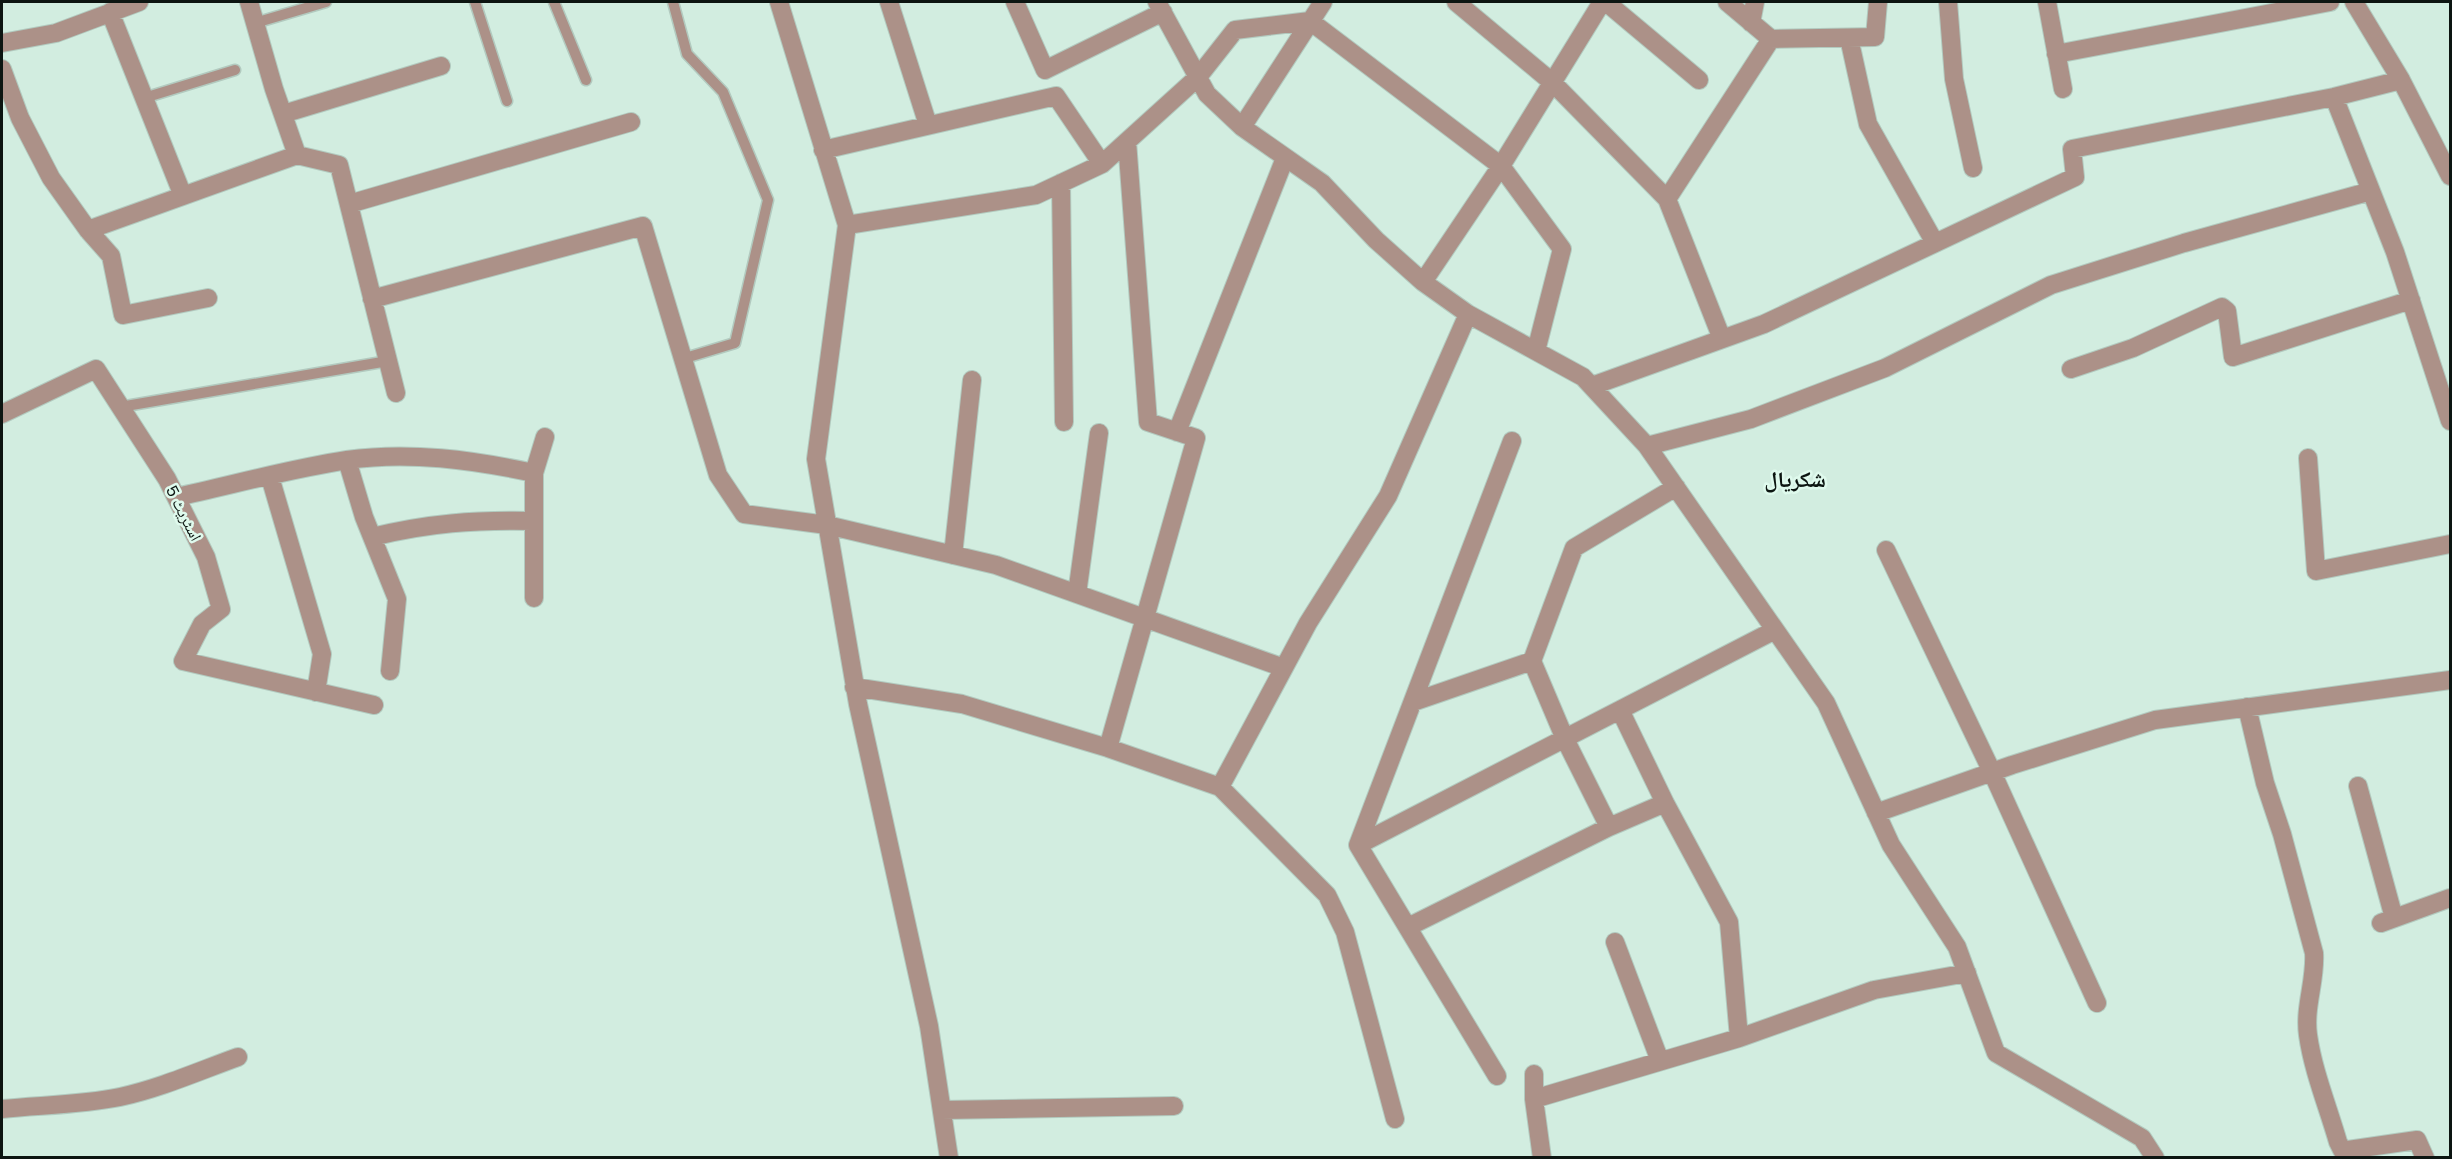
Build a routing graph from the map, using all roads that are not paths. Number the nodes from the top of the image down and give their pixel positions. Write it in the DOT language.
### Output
graph roads {
  1 [pos="139,2"];
  2 [pos="249,2"];
  3 [pos="326,2"];
  4 [pos="475,2"];
  5 [pos="554,2"];
  6 [pos="673,2"];
  7 [pos="778,2"];
  8 [pos="889,2"];
  9 [pos="1015,2"];
  10 [pos="1323,2"];
  11 [pos="1455,2"];
  12 [pos="1604,2"];
  13 [pos="1727,2"];
  14 [pos="1755,2"];
  15 [pos="1878,2"];
  16 [pos="1948,2"];
  17 [pos="2047,2"];
  18 [pos="2330,2"];
  19 [pos="2354,2"];
  20 [pos="1160,7"];
  21 [pos="2253,9"];
  22 [pos="110,12"];
  23 [pos="1310,21"];
  24 [pos="1751,22"];
  25 [pos="255,23"];
  26 [pos="1849,38"];
  27 [pos="1771,39"];
  28 [pos="2,43"];
  29 [pos="2056,54"];
  30 [pos="441,66"];
  31 [pos="2,69"];
  32 [pos="235,70"];
  33 [pos="1198,77"];
  34 [pos="586,80"];
  35 [pos="2401,80"];
  36 [pos="1699,81"];
  37 [pos="1553,83"];
  38 [pos="2063,89"];
  39 [pos="2334,97"];
  40 [pos="144,98"];
  41 [pos="507,101"];
  42 [pos="283,114"];
  43 [pos="632,122"];
  44 [pos="928,125"];
  45 [pos="1242,127"];
  46 [pos="1127,141"];
  47 [pos="823,150"];
  48 [pos="297,155"];
  49 [pos="1285,158"];
  50 [pos="1102,164"];
  51 [pos="1502,166"];
  52 [pos="1973,168"];
  53 [pos="2451,176"];
  54 [pos="1061,183"];
  55 [pos="2371,191"];
  56 [pos="183,196"];
  57 [pos="1667,199"];
  58 [pos="349,204"];
  59 [pos="847,225"];
  60 [pos="88,230"];
  61 [pos="1935,243"];
  62 [pos="1423,282"];
  63 [pos="208,298"];
  64 [pos="372,299"];
  65 [pos="2411,300"];
  66 [pos="1468,314"];
  67 [pos="1722,339"];
  68 [pos="1536,351"];
  69 [pos="682,359"];
  70 [pos="388,362"];
  71 [pos="2071,369"];
  72 [pos="972,380"];
  73 [pos="1592,386"];
  74 [pos="396,393"];
  75 [pos="120,407"];
  76 [pos="2,414"];
  77 [pos="2451,420"];
  78 [pos="1064,422"];
  79 [pos="1177,432"];
  80 [pos="1099,433"];
  81 [pos="545,437"];
  82 [pos="1512,441"];
  83 [pos="1647,446"];
  84 [pos="2308,458"];
  85 [pos="348,460"];
  86 [pos="534,473"];
  87 [pos="270,477"];
  88 [pos="1676,487"];
  89 [pos="176,497"];
  90 [pos="532,521"];
  91 [pos="827,525"];
  92 [pos="372,537"];
  93 [pos="2451,544"];
  94 [pos="1886,550"];
  95 [pos="953,555"];
  96 [pos="1077,594"];
  97 [pos="534,598"];
  98 [pos="1145,618"];
  99 [pos="1775,630"];
  100 [pos="1532,661"];
  101 [pos="1284,668"];
  102 [pos="390,671"];
  103 [pos="2451,680"];
  104 [pos="854,687"];
  105 [pos="316,692"];
  106 [pos="1413,702"];
  107 [pos="374,705"];
  108 [pos="2247,707"];
  109 [pos="1620,711"];
  110 [pos="1565,739"];
  111 [pos="1108,748"];
  112 [pos="1992,772"];
  113 [pos="2358,786"];
  114 [pos="1220,787"];
  115 [pos="1665,803"];
  116 [pos="1876,813"];
  117 [pos="1609,827"];
  118 [pos="1358,845"];
  119 [pos="2451,898"];
  120 [pos="1408,927"];
  121 [pos="1615,942"];
  122 [pos="1967,973"];
  123 [pos="2097,1003"];
  124 [pos="1738,1038"];
  125 [pos="238,1057"];
  126 [pos="1660,1062"];
  127 [pos="1534,1074"];
  128 [pos="1497,1076"];
  129 [pos="1534,1100"];
  130 [pos="1173,1106"];
  131 [pos="2,1109"];
  132 [pos="942,1110"];
  133 [pos="1395,1119"];
  134 [pos="949,1158"];
  135 [pos="1542,1158"];
  136 [pos="2155,1158"];
  137 [pos="2425,1158"];
  1 -- 22 [label="street"];
  2 -- 25 [label="street"];
  3 -- 25 [label="lane"];
  4 -- 41 [label="lane"];
  5 -- 34 [label="lane"];
  6 -- 69 [label="lane"];
  7 -- 47 [label="street"];
  8 -- 44 [label="street"];
  9 -- 20 [label="street"];
  10 -- 23 [label="street"];
  11 -- 37 [label="street"];
  12 -- 36 [label="street"];
  12 -- 37 [label="street"];
  13 -- 24 [label="street"];
  14 -- 24 [label="street"];
  15 -- 26 [label="street"];
  16 -- 52 [label="street"];
  17 -- 29 [label="street"];
  18 -- 21 [label="street"];
  19 -- 35 [label="street"];
  20 -- 33 [label="street"];
  21 -- 29 [label="street"];
  22 -- 28 [label="street"];
  22 -- 40 [label="street"];
  23 -- 33 [label="street"];
  23 -- 45 [label="street"];
  23 -- 51 [label="street"];
  24 -- 27 [label="street"];
  25 -- 42 [label="street"];
  26 -- 27 [label="street"];
  26 -- 61 [label="street"];
  27 -- 57 [label="street"];
  29 -- 38 [label="street"];
  30 -- 42 [label="street"];
  31 -- 60 [label="street"];
  32 -- 40 [label="lane"];
  33 -- 45 [label="street"];
  33 -- 46 [label="street"];
  35 -- 39 [label="street"];
  35 -- 53 [label="street"];
  37 -- 51 [label="street"];
  37 -- 57 [label="street"];
  39 -- 55 [label="street"];
  39 -- 61 [label="street"];
  40 -- 56 [label="street"];
  42 -- 48 [label="street"];
  43 -- 58 [label="street"];
  44 -- 47 [label="street"];
  44 -- 50 [label="street"];
  45 -- 49 [label="street"];
  46 -- 50 [label="street"];
  46 -- 79 [label="street"];
  47 -- 59 [label="street"];
  48 -- 56 [label="street"];
  48 -- 58 [label="street"];
  49 -- 62 [label="street"];
  49 -- 79 [label="street"];
  50 -- 54 [label="street"];
  51 -- 62 [label="street"];
  51 -- 68 [label="street"];
  54 -- 59 [label="street"];
  54 -- 78 [label="street"];
  55 -- 65 [label="street"];
  55 -- 83 [label="street"];
  56 -- 60 [label="street"];
  57 -- 67 [label="street"];
  58 -- 64 [label="street"];
  59 -- 91 [label="street"];
  60 -- 63 [label="street"];
  61 -- 67 [label="street"];
  62 -- 66 [label="street"];
  64 -- 69 [label="street"];
  64 -- 70 [label="street"];
  65 -- 71 [label="street"];
  65 -- 77 [label="street"];
  66 -- 68 [label="street"];
  66 -- 101 [label="street"];
  67 -- 73 [label="street"];
  68 -- 73 [label="street"];
  69 -- 91 [label="street"];
  70 -- 74 [label="street"];
  70 -- 75 [label="lane"];
  72 -- 95 [label="street"];
  73 -- 83 [label="street"];
  75 -- 76 [label="street, اسٹریٹ 5"];
  75 -- 89 [label="street, اسٹریٹ 5"];
  79 -- 98 [label="street"];
  80 -- 96 [label="street"];
  81 -- 86 [label="street"];
  82 -- 106 [label="street"];
  83 -- 88 [label="street"];
  84 -- 93 [label="street"];
  85 -- 86 [label="street"];
  85 -- 87 [label="street"];
  85 -- 92 [label="street"];
  86 -- 90 [label="street"];
  87 -- 89 [label="street"];
  87 -- 105 [label="street"];
  88 -- 99 [label="street"];
  88 -- 100 [label="street"];
  89 -- 105 [label="street, اسٹریٹ 5"];
  90 -- 92 [label="street"];
  90 -- 97 [label="street"];
  91 -- 95 [label="street"];
  91 -- 104 [label="street"];
  92 -- 102 [label="street"];
  94 -- 112 [label="street"];
  95 -- 96 [label="street"];
  96 -- 98 [label="street"];
  98 -- 101 [label="street"];
  98 -- 111 [label="street"];
  99 -- 109 [label="street"];
  99 -- 116 [label="street"];
  100 -- 106 [label="street"];
  100 -- 110 [label="street"];
  101 -- 114 [label="street"];
  103 -- 108 [label="street"];
  104 -- 111 [label="street"];
  104 -- 132 [label="street"];
  105 -- 107 [label="street"];
  106 -- 118 [label="street"];
  108 -- 112 [label="street"];
  108 -- 137 [label="street"];
  109 -- 110 [label="street"];
  109 -- 115 [label="street"];
  110 -- 117 [label="street"];
  110 -- 118 [label="street"];
  111 -- 114 [label="street"];
  112 -- 116 [label="street"];
  112 -- 123 [label="street"];
  113 -- 119 [label="street"];
  114 -- 133 [label="street"];
  115 -- 117 [label="street"];
  115 -- 124 [label="street"];
  116 -- 122 [label="street"];
  117 -- 120 [label="street"];
  118 -- 120 [label="street"];
  120 -- 128 [label="street"];
  121 -- 126 [label="street"];
  122 -- 124 [label="street"];
  122 -- 136 [label="street"];
  124 -- 126 [label="street"];
  125 -- 131 [label="street"];
  126 -- 129 [label="street"];
  127 -- 129 [label="street"];
  129 -- 135 [label="street"];
  130 -- 132 [label="street"];
  132 -- 134 [label="street"];
}
